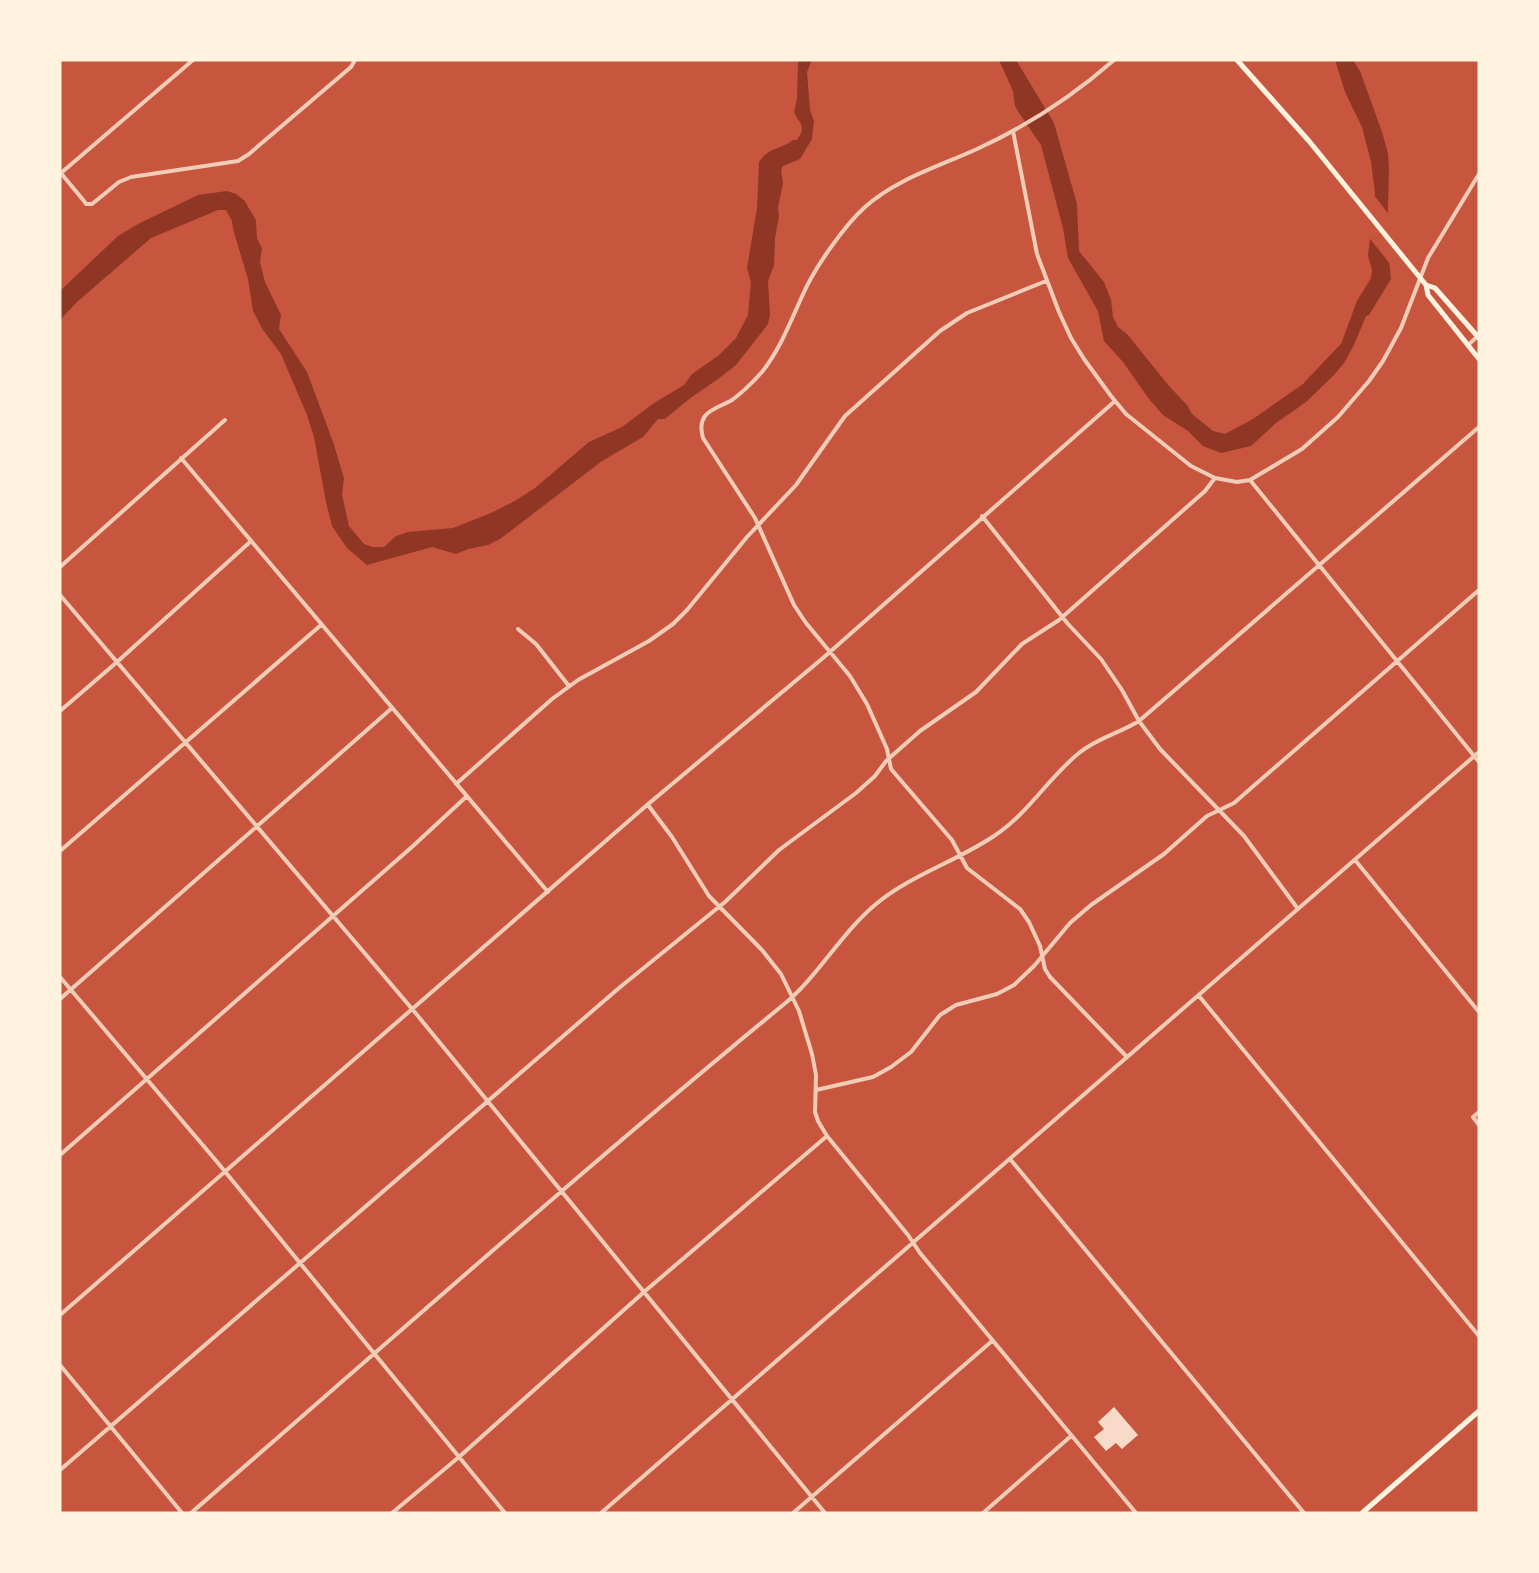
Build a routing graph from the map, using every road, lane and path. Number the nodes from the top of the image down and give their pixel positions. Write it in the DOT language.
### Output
graph roads {
  1 [pos="193,60"];
  2 [pos="355,60"];
  3 [pos="1114,60"];
  4 [pos="1237,60"];
  5 [pos="1013,131"];
  6 [pos="60,173"];
  7 [pos="1479,174"];
  8 [pos="1420,278"];
  9 [pos="1046,280"];
  10 [pos="1426,285"];
  11 [pos="1479,337"];
  12 [pos="1468,345"];
  13 [pos="1479,359"];
  14 [pos="1115,401"];
  15 [pos="225,420"];
  16 [pos="1479,427"];
  17 [pos="181,458"];
  18 [pos="1215,478"];
  19 [pos="1250,480"];
  20 [pos="982,516"];
  21 [pos="759,525"];
  22 [pos="250,542"];
  23 [pos="1320,565"];
  24 [pos="60,567"];
  25 [pos="1479,590"];
  26 [pos="60,595"];
  27 [pos="1062,616"];
  28 [pos="321,625"];
  29 [pos="518,629"];
  30 [pos="830,651"];
  31 [pos="1397,660"];
  32 [pos="117,662"];
  33 [pos="569,686"];
  34 [pos="392,708"];
  35 [pos="60,711"];
  36 [pos="1139,721"];
  37 [pos="186,742"];
  38 [pos="1479,752"];
  39 [pos="1474,756"];
  40 [pos="889,758"];
  41 [pos="1479,762"];
  42 [pos="456,784"];
  43 [pos="467,796"];
  44 [pos="647,805"];
  45 [pos="1220,811"];
  46 [pos="257,827"];
  47 [pos="60,851"];
  48 [pos="961,856"];
  49 [pos="1355,860"];
  50 [pos="548,892"];
  51 [pos="718,907"];
  52 [pos="1298,909"];
  53 [pos="332,915"];
  54 [pos="1042,956"];
  55 [pos="60,977"];
  56 [pos="71,990"];
  57 [pos="1199,996"];
  58 [pos="793,997"];
  59 [pos="60,999"];
  60 [pos="413,1010"];
  61 [pos="1479,1011"];
  62 [pos="1127,1057"];
  63 [pos="147,1079"];
  64 [pos="816,1090"];
  65 [pos="489,1101"];
  66 [pos="1479,1112"];
  67 [pos="1479,1125"];
  68 [pos="827,1136"];
  69 [pos="60,1155"];
  70 [pos="1010,1159"];
  71 [pos="225,1173"];
  72 [pos="562,1192"];
  73 [pos="914,1243"];
  74 [pos="301,1263"];
  75 [pos="644,1292"];
  76 [pos="60,1315"];
  77 [pos="1479,1336"];
  78 [pos="993,1341"];
  79 [pos="375,1354"];
  80 [pos="60,1365"];
  81 [pos="732,1399"];
  82 [pos="1479,1411"];
  83 [pos="110,1427"];
  84 [pos="1071,1436"];
  85 [pos="459,1457"];
  86 [pos="60,1470"];
  87 [pos="812,1497"];
  88 [pos="182,1513"];
  89 [pos="190,1513"];
  90 [pos="392,1513"];
  91 [pos="505,1513"];
  92 [pos="601,1513"];
  93 [pos="794,1513"];
  94 [pos="825,1513"];
  95 [pos="983,1513"];
  96 [pos="1136,1513"];
  97 [pos="1304,1513"];
  98 [pos="1362,1513"];
  1 -- 6 [label="street"];
  2 -- 6 [label="street"];
  3 -- 5 [label="street"];
  4 -- 8 [label="main road"];
  5 -- 9 [label="street"];
  5 -- 21 [label="street"];
  7 -- 8 [label="street"];
  8 -- 10 [label="main road"];
  8 -- 19 [label="street"];
  9 -- 14 [label="street"];
  9 -- 21 [label="street"];
  10 -- 11 [label="main road"];
  10 -- 12 [label="main road"];
  11 -- 12 [label="street"];
  12 -- 13 [label="main road"];
  14 -- 18 [label="street"];
  14 -- 20 [label="street"];
  15 -- 17 [label="street"];
  16 -- 23 [label="street"];
  17 -- 22 [label="street"];
  17 -- 24 [label="street"];
  18 -- 19 [label="street"];
  18 -- 27 [label="street"];
  19 -- 23 [label="street"];
  20 -- 27 [label="street"];
  20 -- 30 [label="street"];
  21 -- 30 [label="street"];
  21 -- 33 [label="street"];
  22 -- 28 [label="street"];
  22 -- 32 [label="street"];
  23 -- 31 [label="street"];
  23 -- 36 [label="street"];
  25 -- 31 [label="street"];
  26 -- 32 [label="street"];
  27 -- 36 [label="street"];
  27 -- 40 [label="street"];
  28 -- 34 [label="street"];
  28 -- 37 [label="street"];
  29 -- 33 [label="street"];
  30 -- 40 [label="street"];
  30 -- 44 [label="street"];
  31 -- 39 [label="street"];
  31 -- 45 [label="street"];
  32 -- 35 [label="street"];
  32 -- 37 [label="street"];
  33 -- 42 [label="street"];
  34 -- 42 [label="street"];
  34 -- 46 [label="street"];
  36 -- 45 [label="street"];
  36 -- 48 [label="street"];
  37 -- 46 [label="street"];
  37 -- 47 [label="street"];
  38 -- 39 [label="street"];
  39 -- 41 [label="street"];
  39 -- 49 [label="street"];
  40 -- 48 [label="street"];
  40 -- 51 [label="street"];
  42 -- 43 [label="street"];
  43 -- 50 [label="street"];
  43 -- 53 [label="street"];
  44 -- 50 [label="street"];
  44 -- 51 [label="street"];
  45 -- 52 [label="street"];
  45 -- 54 [label="street"];
  46 -- 53 [label="street"];
  46 -- 56 [label="street"];
  48 -- 54 [label="street"];
  48 -- 58 [label="street"];
  49 -- 52 [label="street"];
  49 -- 61 [label="street"];
  50 -- 60 [label="street"];
  51 -- 58 [label="street"];
  51 -- 65 [label="street"];
  52 -- 57 [label="street"];
  53 -- 60 [label="street"];
  53 -- 63 [label="street"];
  54 -- 62 [label="street"];
  54 -- 64 [label="street"];
  55 -- 56 [label="street"];
  56 -- 59 [label="street"];
  56 -- 63 [label="street"];
  57 -- 62 [label="street"];
  57 -- 77 [label="street"];
  58 -- 64 [label="street"];
  58 -- 72 [label="street"];
  60 -- 65 [label="street"];
  60 -- 71 [label="street"];
  62 -- 70 [label="street"];
  63 -- 69 [label="street"];
  63 -- 71 [label="street"];
  64 -- 68 [label="street"];
  65 -- 72 [label="street"];
  65 -- 74 [label="street"];
  66 -- 67 [label="street"];
  68 -- 73 [label="street"];
  68 -- 75 [label="street"];
  70 -- 73 [label="street"];
  70 -- 97 [label="street"];
  71 -- 74 [label="street"];
  71 -- 76 [label="street"];
  72 -- 75 [label="street"];
  72 -- 79 [label="street"];
  73 -- 78 [label="street"];
  73 -- 81 [label="street"];
  74 -- 79 [label="street"];
  74 -- 83 [label="street"];
  75 -- 81 [label="street"];
  75 -- 85 [label="street"];
  78 -- 84 [label="street"];
  78 -- 87 [label="street"];
  79 -- 85 [label="street"];
  79 -- 89 [label="street"];
  80 -- 83 [label="street"];
  81 -- 87 [label="street"];
  81 -- 92 [label="street"];
  82 -- 98 [label="main road"];
  83 -- 86 [label="street"];
  83 -- 88 [label="street"];
  84 -- 95 [label="street"];
  84 -- 96 [label="street"];
  85 -- 90 [label="street"];
  85 -- 91 [label="street"];
  87 -- 93 [label="street"];
  87 -- 94 [label="street"];
}
